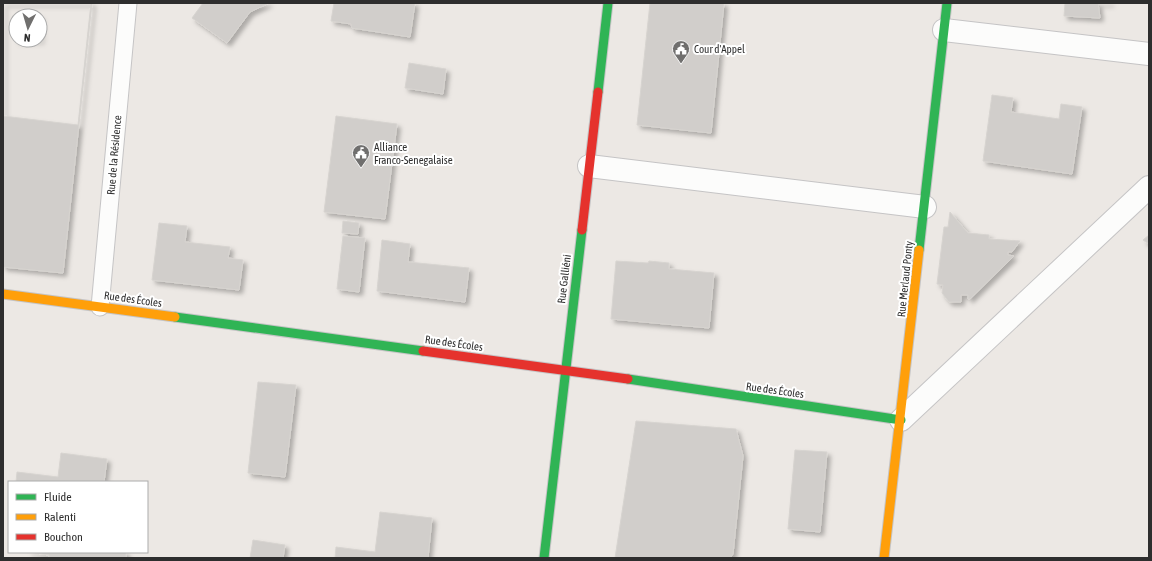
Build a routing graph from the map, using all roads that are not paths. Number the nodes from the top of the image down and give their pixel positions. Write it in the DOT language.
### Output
graph roads {
  1 [pos="128,3"];
  2 [pos="608,3"];
  3 [pos="947,3"];
  4 [pos="944,30"];
  5 [pos="1149,54"];
  6 [pos="589,166"];
  7 [pos="1149,187"];
  8 [pos="925,207"];
  9 [pos="3,294"];
  10 [pos="100,307"];
  11 [pos="566,370"];
  12 [pos="901,420"];
  13 [pos="544,558"];
  14 [pos="884,558"];
  1 -- 10 [label="lane, Rue de la Résidence"];
  2 -- 6 [label="street, Rue Galliéni"];
  3 -- 4 [label="street, Rue Merlaud Ponty"];
  4 -- 5 [label="street"];
  4 -- 8 [label="street, Rue Merlaud Ponty"];
  6 -- 8 [label="street"];
  6 -- 11 [label="street, Rue Galliéni"];
  7 -- 12 [label="street"];
  8 -- 12 [label="street, Rue Merlaud Ponty"];
  9 -- 10 [label="street, Rue des Écoles"];
  10 -- 11 [label="street, Rue des Écoles"];
  11 -- 12 [label="street, Rue des Écoles"];
  11 -- 13 [label="street, Rue Galliéni"];
  12 -- 14 [label="street, Rue Merlaud Ponty"];
}
